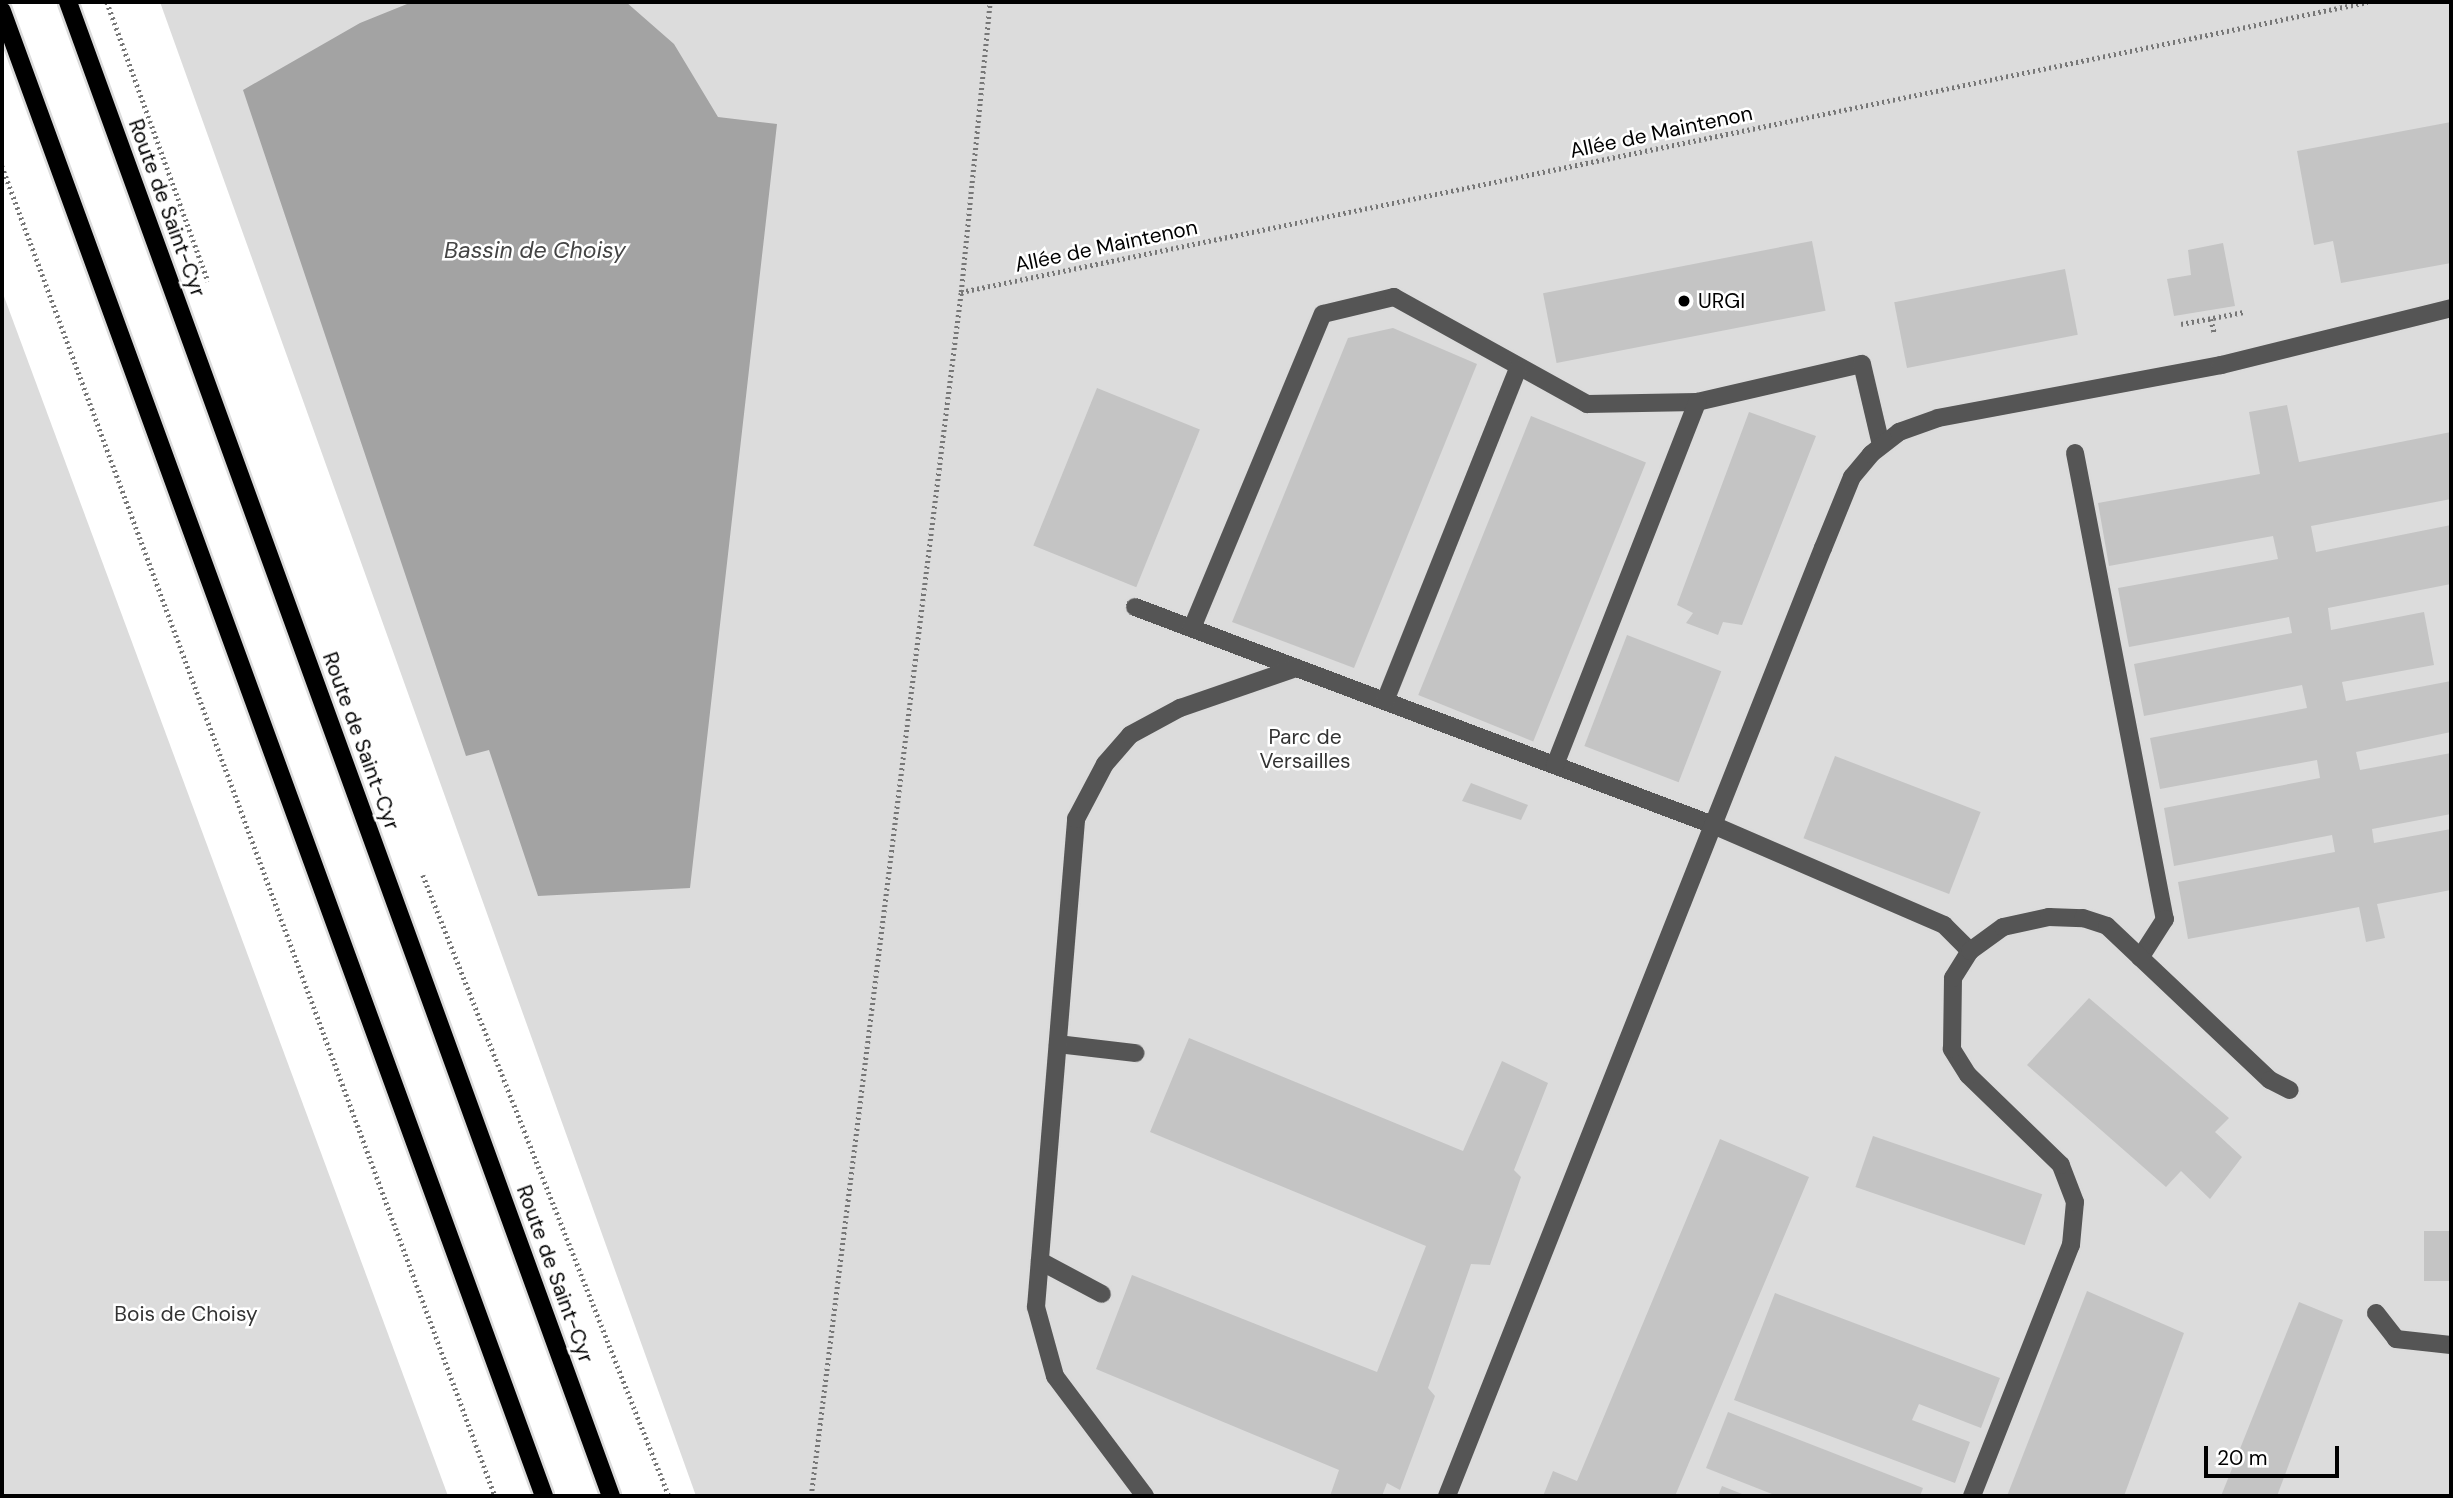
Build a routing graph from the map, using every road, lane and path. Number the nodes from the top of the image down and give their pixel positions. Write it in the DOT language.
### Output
graph roads {
  1 [pos="68,2"];
  2 [pos="107,2"];
  3 [pos="990,2"];
  4 [pos="2367,2"];
  5 [pos="2,11"];
  6 [pos="2,166"];
  7 [pos="211,291"];
  8 [pos="961,292"];
  9 [pos="2451,308"];
  10 [pos="2244,312"];
  11 [pos="2181,324"];
  12 [pos="1518,369"];
  13 [pos="1697,402"];
  14 [pos="1881,445"];
  15 [pos="2075,453"];
  16 [pos="1135,607"];
  17 [pos="1192,628"];
  18 [pos="1296,667"];
  19 [pos="1385,701"];
  20 [pos="1555,765"];
  21 [pos="1713,825"];
  22 [pos="421,868"];
  23 [pos="1970,951"];
  24 [pos="2140,958"];
  25 [pos="1058,1044"];
  26 [pos="1135,1053"];
  27 [pos="2290,1090"];
  28 [pos="1040,1261"];
  29 [pos="1102,1294"];
  30 [pos="2376,1313"];
  31 [pos="2451,1345"];
  32 [pos="495,1496"];
  33 [pos="544,1496"];
  34 [pos="611,1496"];
  35 [pos="668,1496"];
  36 [pos="811,1496"];
  37 [pos="1145,1496"];
  38 [pos="1447,1496"];
  39 [pos="1972,1496"];
  1 -- 34 [label="main road, Route de Saint-Cyr"];
  2 -- 7 [label="path"];
  3 -- 8 [label="path"];
  4 -- 8 [label="path, Allée de Maintenon"];
  5 -- 33 [label="main road"];
  6 -- 32 [label="path"];
  8 -- 36 [label="path"];
  9 -- 14 [label="lane"];
  10 -- 11 [label="path"];
  12 -- 13 [label="lane"];
  12 -- 17 [label="lane"];
  12 -- 19 [label="lane"];
  13 -- 14 [label="lane"];
  13 -- 20 [label="lane"];
  14 -- 21 [label="lane"];
  15 -- 24 [label="lane"];
  16 -- 17 [label="lane"];
  17 -- 18 [label="lane"];
  18 -- 19 [label="lane"];
  18 -- 25 [label="lane"];
  19 -- 20 [label="lane"];
  20 -- 21 [label="lane"];
  21 -- 23 [label="lane"];
  21 -- 38 [label="lane"];
  22 -- 35 [label="path"];
  23 -- 24 [label="lane"];
  23 -- 39 [label="lane"];
  24 -- 27 [label="lane"];
  25 -- 26 [label="lane"];
  25 -- 28 [label="lane"];
  28 -- 29 [label="lane"];
  28 -- 37 [label="lane"];
  30 -- 31 [label="lane"];
}
